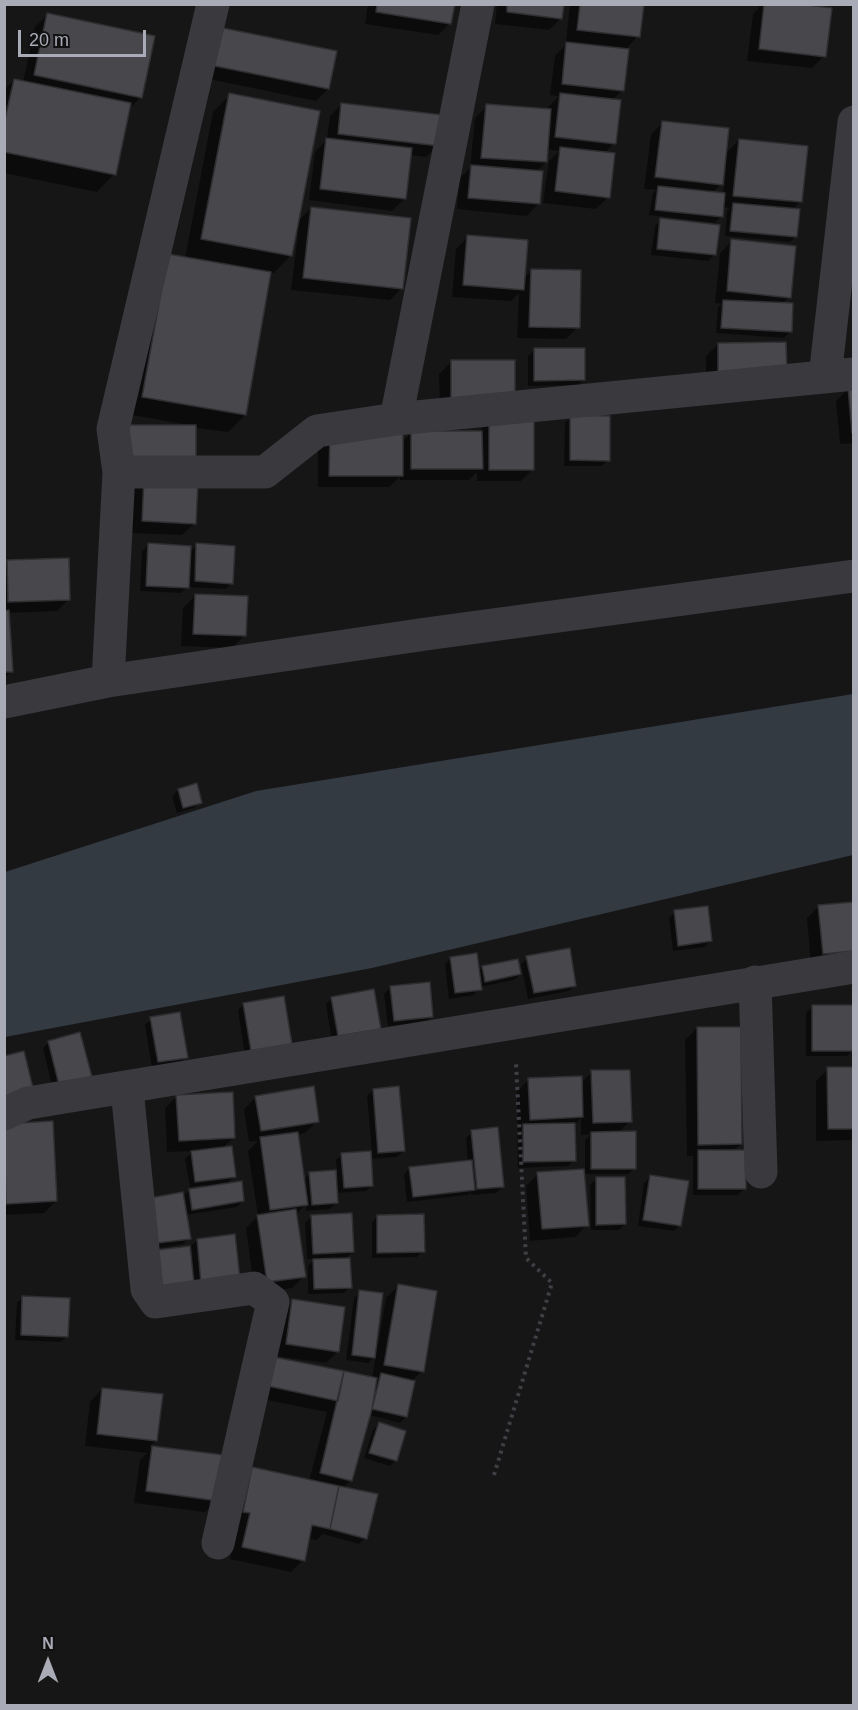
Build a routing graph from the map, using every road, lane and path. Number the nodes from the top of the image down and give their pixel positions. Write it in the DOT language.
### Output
graph roads {
  1 [pos="213,4"];
  2 [pos="478,4"];
  3 [pos="854,122"];
  4 [pos="839,375"];
  5 [pos="396,419"];
  6 [pos="119,472"];
  7 [pos="854,576"];
  8 [pos="108,681"];
  9 [pos="4,702"];
  10 [pos="854,968"];
  11 [pos="755,982"];
  12 [pos="514,1023"];
  13 [pos="127,1089"];
  14 [pos="4,1114"];
  15 [pos="761,1172"];
  16 [pos="494,1475"];
  17 [pos="218,1544"];
  1 -- 6 [label="street"];
  2 -- 5 [label="street"];
  3 -- 4 [label="street"];
  4 -- 5 [label="street"];
  5 -- 6 [label="street"];
  6 -- 8 [label="street"];
  7 -- 8 [label="street"];
  8 -- 9 [label="street"];
  10 -- 11 [label="street"];
  11 -- 12 [label="street"];
  11 -- 15 [label="street"];
  12 -- 13 [label="street"];
  12 -- 16 [label="path"];
  13 -- 14 [label="street"];
  13 -- 17 [label="street"];
}
